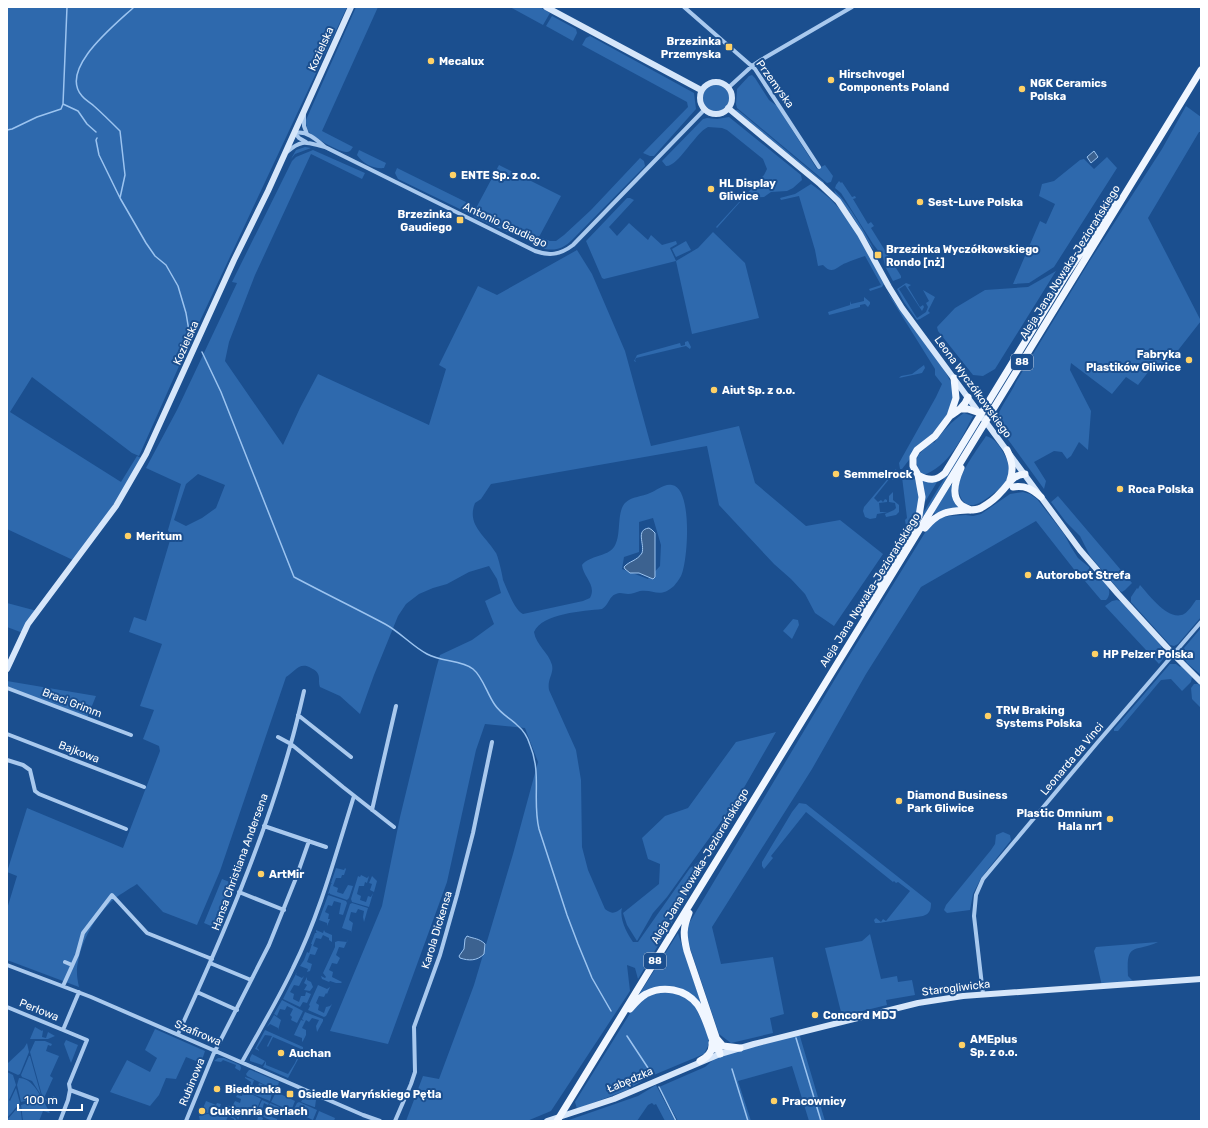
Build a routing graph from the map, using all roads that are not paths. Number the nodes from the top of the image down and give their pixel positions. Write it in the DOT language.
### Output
graph roads {
  1 [pos="351,7"];
  2 [pos="546,7"];
  3 [pos="684,7"];
  4 [pos="852,7"];
  5 [pos="752,66"];
  6 [pos="1201,70"];
  7 [pos="728,88"];
  8 [pos="701,90"];
  9 [pos="728,108"];
  10 [pos="705,110"];
  11 [pos="304,112"];
  12 [pos="294,133"];
  13 [pos="307,134"];
  14 [pos="306,142"];
  15 [pos="325,147"];
  16 [pos="285,153"];
  17 [pos="819,167"];
  18 [pos="1140,170"];
  19 [pos="954,378"];
  20 [pos="968,397"];
  21 [pos="957,406"];
  22 [pos="980,413"];
  23 [pos="970,448"];
  24 [pos="1007,450"];
  25 [pos="1024,474"];
  26 [pos="918,475"];
  27 [pos="1011,484"];
  28 [pos="1041,497"];
  29 [pos="970,510"];
  30 [pos="911,543"];
  31 [pos="1201,622"];
  32 [pos="1173,654"];
  33 [pos="836,665"];
  34 [pos="7,669"];
  35 [pos="1201,682"];
  36 [pos="7,688"];
  37 [pos="304,691"];
  38 [pos="396,706"];
  39 [pos="298,715"];
  40 [pos="7,734"];
  41 [pos="131,735"];
  42 [pos="278,737"];
  43 [pos="492,742"];
  44 [pos="291,744"];
  45 [pos="351,757"];
  46 [pos="7,760"];
  47 [pos="144,787"];
  48 [pos="354,796"];
  49 [pos="372,810"];
  50 [pos="264,826"];
  51 [pos="394,827"];
  52 [pos="126,829"];
  53 [pos="309,841"];
  54 [pos="326,847"];
  55 [pos="239,892"];
  56 [pos="695,896"];
  57 [pos="284,910"];
  58 [pos="211,961"];
  59 [pos="65,962"];
  60 [pos="7,965"];
  61 [pos="72,965"];
  62 [pos="1201,979"];
  63 [pos="251,980"];
  64 [pos="63,986"];
  65 [pos="79,992"];
  66 [pos="197,992"];
  67 [pos="983,994"];
  68 [pos="7,1007"];
  69 [pos="237,1010"];
  70 [pos="616,1026"];
  71 [pos="63,1030"];
  72 [pos="178,1034"];
  73 [pos="714,1038"];
  74 [pos="740,1048"];
  75 [pos="216,1051"];
  76 [pos="720,1054"];
  77 [pos="700,1061"];
  78 [pos="242,1062"];
  79 [pos="70,1090"];
  80 [pos="363,1115"];
  81 [pos="60,1121"];
  82 [pos="88,1121"];
  83 [pos="186,1121"];
  84 [pos="360,1121"];
  85 [pos="380,1121"];
  86 [pos="395,1121"];
  87 [pos="548,1121"];
  88 [pos="557,1121"];
  1 -- 11 [label="street, Kozielska"];
  2 -- 8 [label="street"];
  3 -- 5 [label="street, Przemyska"];
  4 -- 5 [label="street"];
  5 -- 7 [label="street"];
  5 -- 17 [label="street, Przemyska"];
  6 -- 18 [label="main road, Aleja Jana Nowaka-Jeziorańskiego / 88"];
  7 -- 8 [label="street"];
  7 -- 9 [label="street"];
  8 -- 10 [label="street"];
  9 -- 10 [label="street"];
  9 -- 19 [label="street, Leona Wyczółkowskiego"];
  10 -- 15 [label="street, Antonio Gaudiego"];
  11 -- 12 [label="street, Kozielska"];
  11 -- 13 [label="street"];
  12 -- 13 [label="street"];
  12 -- 14 [label="street, Antonio Gaudiego"];
  12 -- 16 [label="street, Kozielska"];
  13 -- 15 [label="street, Antonio Gaudiego"];
  14 -- 15 [label="street, Antonio Gaudiego"];
  14 -- 16 [label="street"];
  16 -- 34 [label="street, Kozielska"];
  18 -- 23 [label="main road, Aleja Jana Nowaka-Jeziorańskiego / 88"];
  18 -- 26 [label="main road"];
  19 -- 20 [label="street, Leona Wyczółkowskiego"];
  19 -- 21 [label="main road"];
  20 -- 21 [label="main road"];
  20 -- 22 [label="street, Leona Wyczółkowskiego"];
  21 -- 22 [label="main road"];
  21 -- 26 [label="main road"];
  22 -- 24 [label="street, Leona Wyczółkowskiego"];
  23 -- 29 [label="main road"];
  23 -- 30 [label="main road, Aleja Jana Nowaka-Jeziorańskiego / 88"];
  24 -- 25 [label="street, Leona Wyczółkowskiego"];
  24 -- 27 [label="main road"];
  25 -- 27 [label="main road"];
  25 -- 28 [label="street, Leona Wyczółkowskiego"];
  26 -- 33 [label="main road"];
  27 -- 28 [label="main road"];
  27 -- 29 [label="main road"];
  28 -- 32 [label="street, Leona Wyczółkowskiego"];
  29 -- 30 [label="main road"];
  30 -- 33 [label="main road, Aleja Jana Nowaka-Jeziorańskiego / 88"];
  31 -- 32 [label="street, Leonarda da Vinci"];
  32 -- 35 [label="street, Leona Wyczółkowskiego"];
  32 -- 67 [label="street, Leonarda da Vinci"];
  33 -- 56 [label="main road, Aleja Jana Nowaka-Jeziorańskiego / 88"];
  36 -- 41 [label="street, Braci Grimm"];
  37 -- 39 [label="street, Hansa Christiana Andersena"];
  38 -- 49 [label="street"];
  39 -- 44 [label="street, Hansa Christiana Andersena"];
  39 -- 45 [label="street"];
  40 -- 47 [label="street, Bajkowa"];
  42 -- 44 [label="street"];
  43 -- 86 [label="street, Karola Dickensa"];
  44 -- 48 [label="street"];
  44 -- 50 [label="street, Hansa Christiana Andersena"];
  46 -- 52 [label="street"];
  48 -- 49 [label="street"];
  48 -- 78 [label="street"];
  49 -- 51 [label="street"];
  50 -- 53 [label="street"];
  50 -- 55 [label="street, Hansa Christiana Andersena"];
  53 -- 54 [label="street"];
  53 -- 57 [label="street, Rubinowa"];
  55 -- 57 [label="street"];
  55 -- 58 [label="street, Hansa Christiana Andersena"];
  56 -- 70 [label="main road, Aleja Jana Nowaka-Jeziorańskiego / 88"];
  56 -- 73 [label="main road"];
  57 -- 63 [label="street, Rubinowa"];
  58 -- 61 [label="street"];
  58 -- 63 [label="street"];
  58 -- 66 [label="street, Hansa Christiana Andersena"];
  59 -- 61 [label="street"];
  60 -- 64 [label="street, Szafirowa"];
  61 -- 64 [label="street"];
  62 -- 67 [label="street, Starogliwicka"];
  63 -- 69 [label="street, Rubinowa"];
  64 -- 65 [label="street, Szafirowa"];
  65 -- 71 [label="street"];
  65 -- 72 [label="street, Szafirowa"];
  66 -- 69 [label="street"];
  66 -- 72 [label="street, Hansa Christiana Andersena"];
  67 -- 74 [label="street, Starogliwicka"];
  68 -- 71 [label="street, Perłowa"];
  69 -- 75 [label="street, Rubinowa"];
  70 -- 73 [label="main road"];
  70 -- 88 [label="main road, Aleja Jana Nowaka-Jeziorańskiego / 88"];
  71 -- 79 [label="street, Perłowa"];
  72 -- 75 [label="street, Szafirowa"];
  73 -- 74 [label="main road"];
  73 -- 76 [label="main road"];
  73 -- 77 [label="main road"];
  74 -- 76 [label="street, Starogliwicka"];
  75 -- 78 [label="street, Szafirowa"];
  75 -- 83 [label="street, Rubinowa"];
  76 -- 77 [label="street, Łabędzka"];
  77 -- 87 [label="street, Łabędzka"];
  78 -- 80 [label="street, Szafirowa"];
  79 -- 81 [label="street"];
  79 -- 82 [label="street"];
  80 -- 84 [label="street"];
  80 -- 85 [label="street, Szafirowa"];
}
